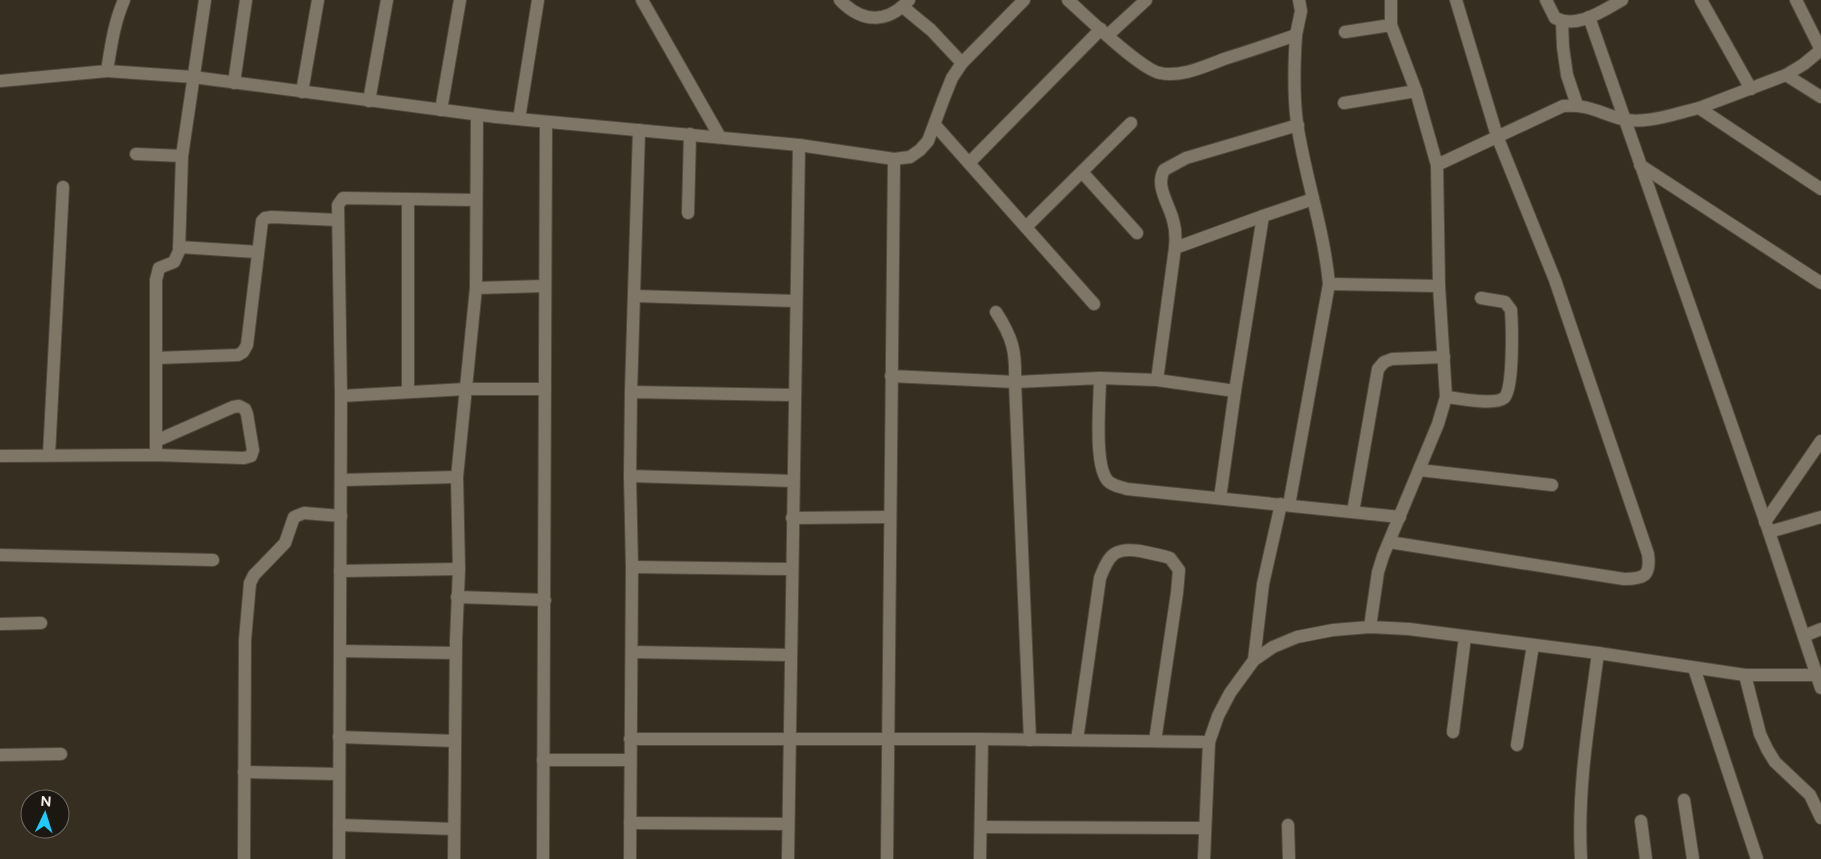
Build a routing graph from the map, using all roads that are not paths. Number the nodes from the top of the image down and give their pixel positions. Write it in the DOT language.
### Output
graph roads {
  1 [pos="124,0"];
  2 [pos="205,0"];
  3 [pos="246,0"];
  4 [pos="318,0"];
  5 [pos="387,0"];
  6 [pos="460,0"];
  7 [pos="538,0"];
  8 [pos="642,0"];
  9 [pos="840,0"];
  10 [pos="1024,0"];
  11 [pos="1068,0"];
  12 [pos="1146,0"];
  13 [pos="1300,0"];
  14 [pos="1391,0"];
  15 [pos="1456,0"];
  16 [pos="1546,0"];
  17 [pos="1622,0"];
  18 [pos="1701,0"];
  19 [pos="1796,0"];
  20 [pos="905,2"];
  21 [pos="1605,4"];
  22 [pos="1589,17"];
  23 [pos="1562,22"];
  24 [pos="1391,25"];
  25 [pos="1105,32"];
  26 [pos="1345,32"];
  27 [pos="1296,35"];
  28 [pos="962,63"];
  29 [pos="107,71"];
  30 [pos="1786,75"];
  31 [pos="193,77"];
  32 [pos="0,81"];
  33 [pos="234,83"];
  34 [pos="1751,88"];
  35 [pos="1416,91"];
  36 [pos="302,92"];
  37 [pos="1821,97"];
  38 [pos="368,101"];
  39 [pos="1344,103"];
  40 [pos="1578,104"];
  41 [pos="1699,108"];
  42 [pos="441,110"];
  43 [pos="477,115"];
  44 [pos="1623,119"];
  45 [pos="519,120"];
  46 [pos="546,122"];
  47 [pos="1131,123"];
  48 [pos="935,125"];
  49 [pos="1298,125"];
  50 [pos="639,130"];
  51 [pos="690,134"];
  52 [pos="1497,136"];
  53 [pos="720,137"];
  54 [pos="799,145"];
  55 [pos="136,154"];
  56 [pos="182,156"];
  57 [pos="894,158"];
  58 [pos="969,163"];
  59 [pos="1437,165"];
  60 [pos="1640,165"];
  61 [pos="1082,172"];
  62 [pos="63,187"];
  63 [pos="1821,189"];
  64 [pos="1313,198"];
  65 [pos="408,200"];
  66 [pos="476,200"];
  67 [pos="688,213"];
  68 [pos="1263,216"];
  69 [pos="338,220"];
  70 [pos="1026,227"];
  71 [pos="1137,233"];
  72 [pos="179,247"];
  73 [pos="1175,248"];
  74 [pos="258,252"];
  75 [pos="1821,283"];
  76 [pos="1329,284"];
  77 [pos="545,286"];
  78 [pos="1439,286"];
  79 [pos="476,288"];
  80 [pos="635,296"];
  81 [pos="1481,298"];
  82 [pos="796,302"];
  83 [pos="1094,304"];
  84 [pos="996,312"];
  85 [pos="1444,357"];
  86 [pos="156,358"];
  87 [pos="892,376"];
  88 [pos="1100,378"];
  89 [pos="1157,380"];
  90 [pos="1015,382"];
  91 [pos="466,389"];
  92 [pos="545,389"];
  93 [pos="1235,391"];
  94 [pos="408,392"];
  95 [pos="631,392"];
  96 [pos="794,395"];
  97 [pos="341,396"];
  98 [pos="1446,397"];
  99 [pos="156,441"];
  100 [pos="1821,441"];
  101 [pos="156,454"];
  102 [pos="0,456"];
  103 [pos="49,456"];
  104 [pos="1419,470"];
  105 [pos="630,476"];
  106 [pos="457,477"];
  107 [pos="341,480"];
  108 [pos="793,481"];
  109 [pos="1552,485"];
  110 [pos="1220,498"];
  111 [pos="1285,505"];
  112 [pos="1353,512"];
  113 [pos="341,516"];
  114 [pos="890,517"];
  115 [pos="1400,517"];
  116 [pos="1821,517"];
  117 [pos="792,518"];
  118 [pos="1767,527"];
  119 [pos="1389,542"];
  120 [pos="0,554"];
  121 [pos="213,560"];
  122 [pos="632,567"];
  123 [pos="459,569"];
  124 [pos="792,569"];
  125 [pos="340,571"];
  126 [pos="457,598"];
  127 [pos="544,600"];
  128 [pos="41,623"];
  129 [pos="0,624"];
  130 [pos="1370,627"];
  131 [pos="1821,630"];
  132 [pos="1804,636"];
  133 [pos="1465,637"];
  134 [pos="1533,645"];
  135 [pos="340,651"];
  136 [pos="632,652"];
  137 [pos="455,653"];
  138 [pos="1598,653"];
  139 [pos="790,655"];
  140 [pos="1254,660"];
  141 [pos="1694,668"];
  142 [pos="1745,675"];
  143 [pos="1817,675"];
  144 [pos="1821,688"];
  145 [pos="1453,732"];
  146 [pos="339,737"];
  147 [pos="789,738"];
  148 [pos="889,738"];
  149 [pos="630,739"];
  150 [pos="982,739"];
  151 [pos="455,740"];
  152 [pos="1030,740"];
  153 [pos="1077,740"];
  154 [pos="1155,741"];
  155 [pos="1208,742"];
  156 [pos="1517,744"];
  157 [pos="61,754"];
  158 [pos="0,755"];
  159 [pos="543,760"];
  160 [pos="630,760"];
  161 [pos="244,772"];
  162 [pos="339,774"];
  163 [pos="1684,800"];
  164 [pos="1821,818"];
  165 [pos="1641,821"];
  166 [pos="630,823"];
  167 [pos="788,824"];
  168 [pos="339,825"];
  169 [pos="1288,825"];
  170 [pos="981,827"];
  171 [pos="1204,828"];
  172 [pos="454,829"];
  173 [pos="244,859"];
  174 [pos="339,859"];
  175 [pos="454,859"];
  176 [pos="543,859"];
  177 [pos="630,859"];
  178 [pos="788,859"];
  179 [pos="887,859"];
  180 [pos="980,859"];
  181 [pos="1204,859"];
  182 [pos="1289,859"];
  183 [pos="1582,859"];
  184 [pos="1646,859"];
  185 [pos="1693,859"];
  186 [pos="1757,859"];
  1 -- 29 [label="street"];
  2 -- 31 [label="street"];
  3 -- 33 [label="street"];
  4 -- 36 [label="street"];
  5 -- 38 [label="street"];
  6 -- 42 [label="street"];
  7 -- 45 [label="street"];
  8 -- 53 [label="street"];
  9 -- 20 [label="street"];
  10 -- 28 [label="street"];
  11 -- 25 [label="street"];
  12 -- 25 [label="street"];
  13 -- 27 [label="street"];
  14 -- 24 [label="street"];
  15 -- 52 [label="street"];
  16 -- 23 [label="street"];
  17 -- 21 [label="street"];
  18 -- 34 [label="street"];
  19 -- 30 [label="street"];
  20 -- 28 [label="street"];
  21 -- 22 [label="street"];
  22 -- 23 [label="street"];
  22 -- 44 [label="street"];
  23 -- 40 [label="street"];
  24 -- 26 [label="street"];
  24 -- 35 [label="street"];
  25 -- 27 [label="street"];
  25 -- 58 [label="street"];
  27 -- 49 [label="street"];
  28 -- 48 [label="street"];
  29 -- 31 [label="street"];
  29 -- 32 [label="street"];
  30 -- 34 [label="street"];
  30 -- 37 [label="street"];
  31 -- 33 [label="street"];
  31 -- 56 [label="street"];
  33 -- 36 [label="street"];
  34 -- 41 [label="street"];
  35 -- 39 [label="street"];
  35 -- 59 [label="street"];
  36 -- 38 [label="street"];
  38 -- 42 [label="street"];
  40 -- 44 [label="street"];
  40 -- 52 [label="street"];
  41 -- 44 [label="street"];
  41 -- 63 [label="street"];
  42 -- 43 [label="street"];
  43 -- 45 [label="street"];
  43 -- 66 [label="street"];
  44 -- 60 [label="street"];
  45 -- 46 [label="street"];
  46 -- 50 [label="street"];
  46 -- 77 [label="street"];
  47 -- 61 [label="street"];
  48 -- 57 [label="street"];
  48 -- 58 [label="street"];
  49 -- 64 [label="street"];
  49 -- 73 [label="street"];
  50 -- 51 [label="street"];
  50 -- 80 [label="street"];
  51 -- 53 [label="street"];
  51 -- 67 [label="street"];
  52 -- 59 [label="street"];
  52 -- 119 [label="street"];
  53 -- 54 [label="street"];
  54 -- 57 [label="street"];
  54 -- 82 [label="street"];
  55 -- 56 [label="street"];
  56 -- 72 [label="street"];
  57 -- 87 [label="street"];
  58 -- 70 [label="street"];
  59 -- 78 [label="street"];
  60 -- 75 [label="street"];
  60 -- 118 [label="street"];
  61 -- 70 [label="street"];
  61 -- 71 [label="street"];
  62 -- 103 [label="street"];
  64 -- 68 [label="street"];
  64 -- 76 [label="street"];
  65 -- 66 [label="street"];
  65 -- 69 [label="street"];
  65 -- 94 [label="street"];
  66 -- 79 [label="street"];
  68 -- 73 [label="street"];
  68 -- 93 [label="street"];
  69 -- 74 [label="street"];
  69 -- 97 [label="street"];
  70 -- 83 [label="street"];
  72 -- 74 [label="street"];
  72 -- 86 [label="street"];
  73 -- 89 [label="street"];
  74 -- 86 [label="street"];
  76 -- 78 [label="street"];
  76 -- 111 [label="street"];
  77 -- 79 [label="street"];
  77 -- 92 [label="street"];
  78 -- 85 [label="street"];
  79 -- 91 [label="street"];
  80 -- 82 [label="street"];
  80 -- 95 [label="street"];
  81 -- 98 [label="street"];
  82 -- 96 [label="street"];
  84 -- 90 [label="street"];
  85 -- 98 [label="street"];
  85 -- 112 [label="street"];
  86 -- 99 [label="street"];
  87 -- 90 [label="street"];
  87 -- 114 [label="street"];
  88 -- 89 [label="street"];
  88 -- 90 [label="street"];
  88 -- 110 [label="street"];
  89 -- 93 [label="street"];
  90 -- 152 [label="street"];
  91 -- 92 [label="street"];
  91 -- 94 [label="street"];
  91 -- 106 [label="street"];
  92 -- 127 [label="street"];
  93 -- 110 [label="street"];
  94 -- 97 [label="street"];
  95 -- 96 [label="street"];
  95 -- 105 [label="street"];
  96 -- 108 [label="street"];
  97 -- 107 [label="street"];
  98 -- 104 [label="street"];
  99 -- 101 [label="street"];
  99 -- 101 [label="street"];
  100 -- 118 [label="street"];
  101 -- 103 [label="street"];
  102 -- 103 [label="street"];
  104 -- 109 [label="street"];
  104 -- 115 [label="street"];
  105 -- 108 [label="street"];
  105 -- 122 [label="street"];
  106 -- 107 [label="street"];
  106 -- 123 [label="street"];
  107 -- 113 [label="street"];
  108 -- 117 [label="street"];
  110 -- 111 [label="street"];
  111 -- 112 [label="street"];
  111 -- 140 [label="street"];
  112 -- 115 [label="street"];
  113 -- 125 [label="street"];
  113 -- 161 [label="street"];
  114 -- 117 [label="street"];
  114 -- 148 [label="street"];
  115 -- 119 [label="street"];
  116 -- 118 [label="street"];
  117 -- 124 [label="street"];
  118 -- 132 [label="street"];
  119 -- 130 [label="street"];
  120 -- 121 [label="street"];
  122 -- 124 [label="street"];
  122 -- 136 [label="street"];
  123 -- 125 [label="street"];
  123 -- 126 [label="street"];
  124 -- 139 [label="street"];
  125 -- 135 [label="street"];
  126 -- 127 [label="street"];
  126 -- 137 [label="street"];
  127 -- 159 [label="street"];
  128 -- 129 [label="street"];
  130 -- 133 [label="street"];
  130 -- 140 [label="street"];
  131 -- 132 [label="street"];
  132 -- 143 [label="street"];
  133 -- 134 [label="street"];
  133 -- 145 [label="street"];
  134 -- 138 [label="street"];
  134 -- 156 [label="street"];
  135 -- 137 [label="street"];
  135 -- 146 [label="street"];
  136 -- 139 [label="street"];
  136 -- 149 [label="street"];
  137 -- 151 [label="street"];
  138 -- 141 [label="street"];
  138 -- 183 [label="street"];
  139 -- 147 [label="street"];
  140 -- 155 [label="street"];
  141 -- 142 [label="street"];
  141 -- 186 [label="street"];
  142 -- 143 [label="street"];
  142 -- 164 [label="street"];
  143 -- 144 [label="street"];
  146 -- 151 [label="street"];
  146 -- 162 [label="street"];
  147 -- 148 [label="street"];
  147 -- 149 [label="street"];
  147 -- 167 [label="street"];
  148 -- 150 [label="street"];
  148 -- 179 [label="street"];
  149 -- 160 [label="street"];
  150 -- 152 [label="street"];
  150 -- 170 [label="street"];
  151 -- 172 [label="street"];
  152 -- 153 [label="street"];
  153 -- 154 [label="street"];
  153 -- 154 [label="street"];
  154 -- 155 [label="street"];
  155 -- 171 [label="street"];
  157 -- 158 [label="street"];
  159 -- 160 [label="street"];
  159 -- 176 [label="street"];
  160 -- 166 [label="street"];
  161 -- 162 [label="street"];
  161 -- 173 [label="street"];
  162 -- 168 [label="street"];
  163 -- 185 [label="street"];
  165 -- 184 [label="street"];
  166 -- 167 [label="street"];
  166 -- 177 [label="street"];
  167 -- 178 [label="street"];
  168 -- 172 [label="street"];
  168 -- 174 [label="street"];
  169 -- 182 [label="street"];
  170 -- 171 [label="street"];
  170 -- 180 [label="street"];
  171 -- 181 [label="street"];
  172 -- 175 [label="street"];
}
